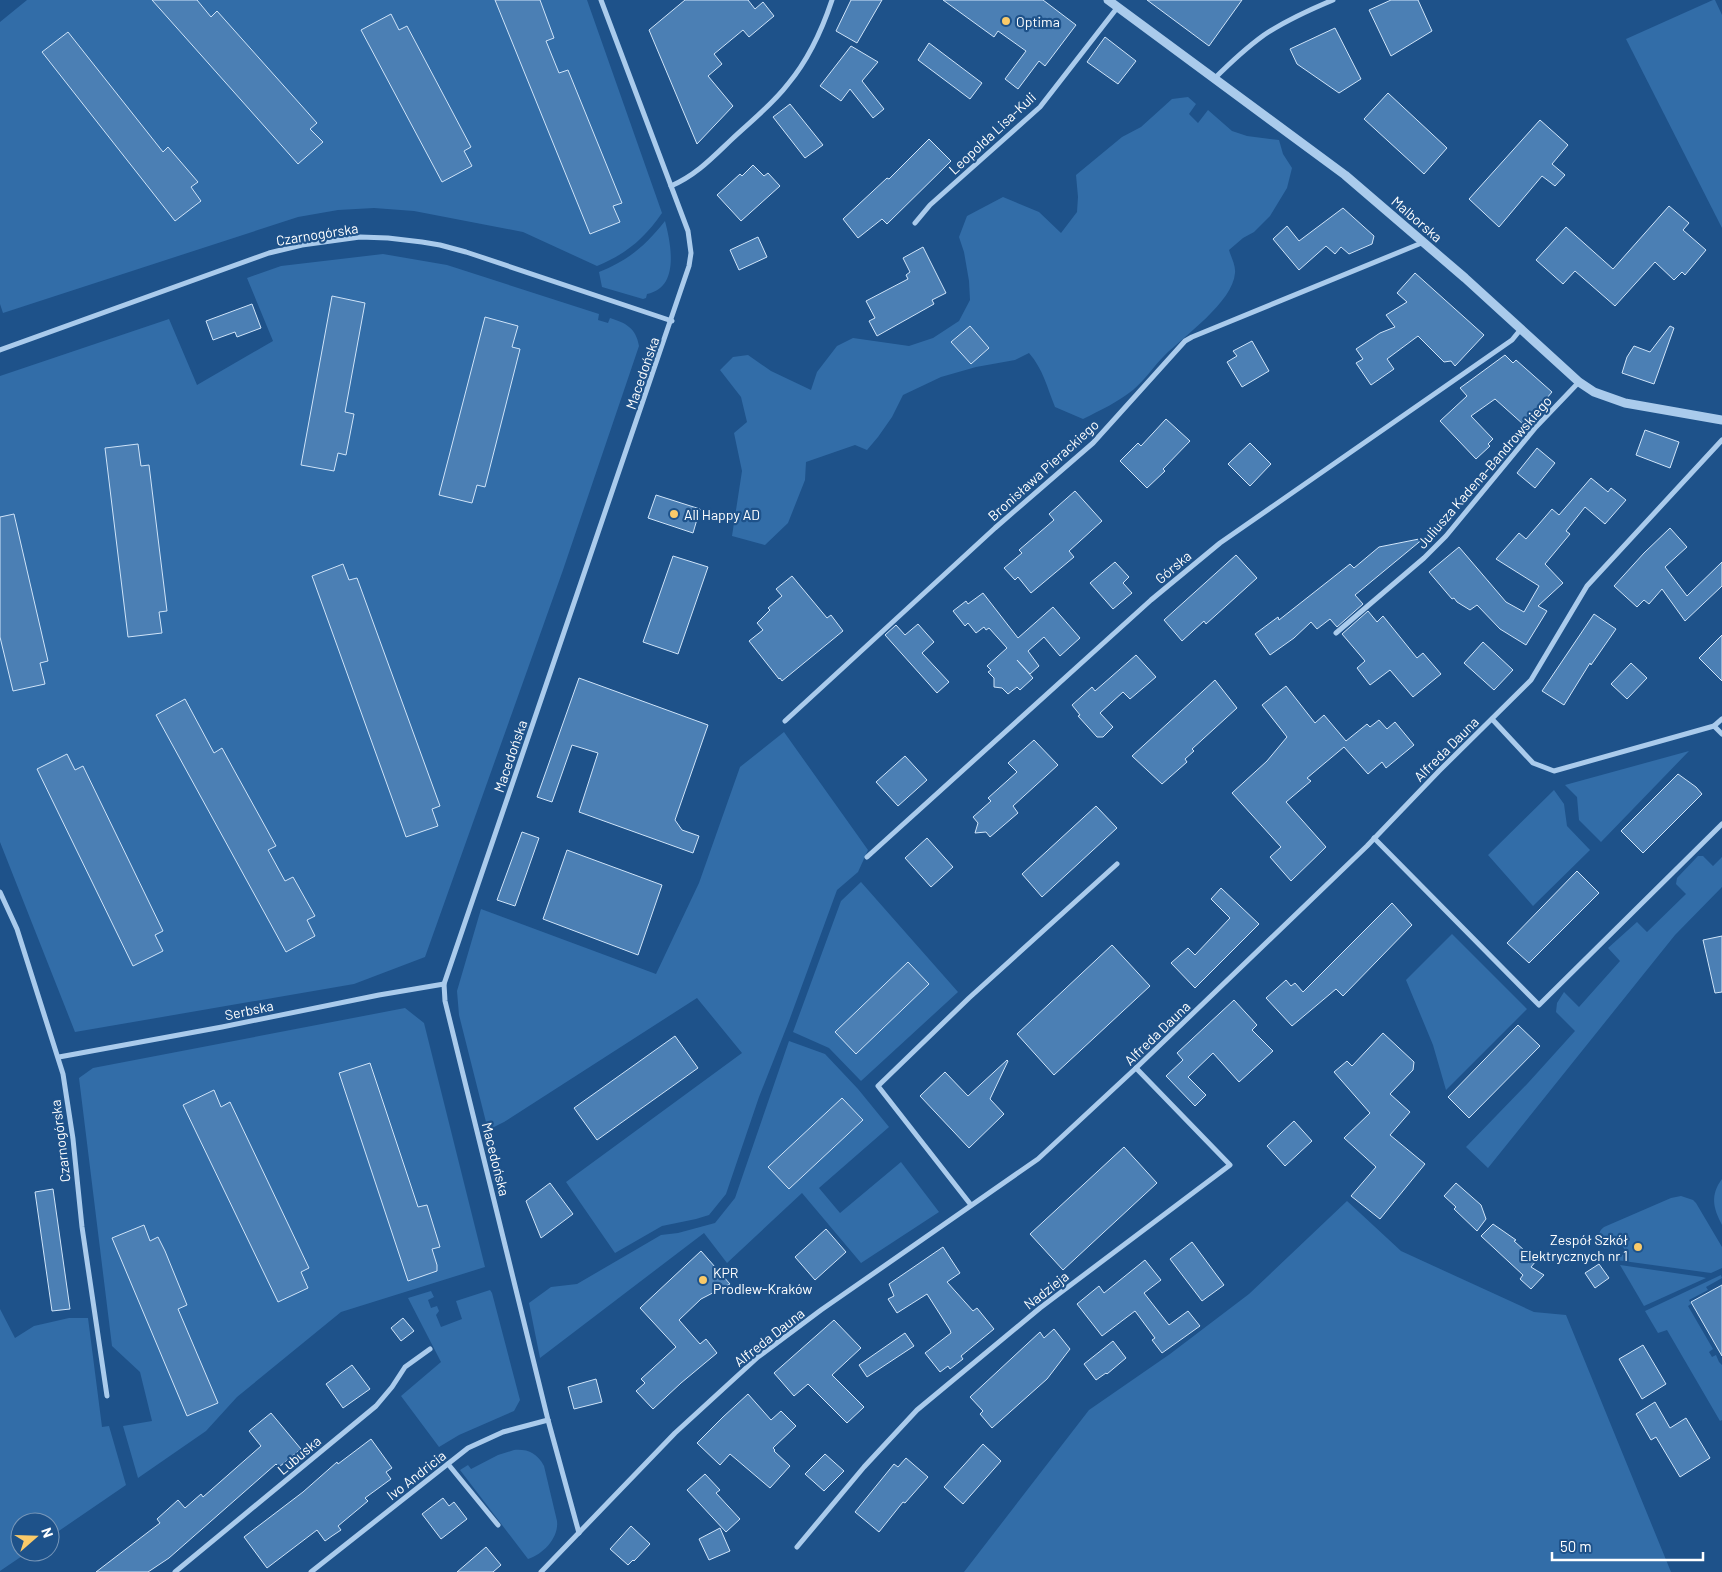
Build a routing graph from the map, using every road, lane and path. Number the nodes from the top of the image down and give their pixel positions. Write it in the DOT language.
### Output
graph roads {
  1 [pos="601,0"];
  2 [pos="832,0"];
  3 [pos="1108,0"];
  4 [pos="1332,0"];
  5 [pos="1117,8"];
  6 [pos="1214,79"];
  7 [pos="671,186"];
  8 [pos="915,223"];
  9 [pos="1424,242"];
  10 [pos="672,320"];
  11 [pos="1521,329"];
  12 [pos="0,350"];
  13 [pos="1579,382"];
  14 [pos="1722,420"];
  15 [pos="1722,440"];
  16 [pos="1336,633"];
  17 [pos="1492,718"];
  18 [pos="1722,719"];
  19 [pos="785,721"];
  20 [pos="1714,726"];
  21 [pos="1722,734"];
  22 [pos="1722,824"];
  23 [pos="1374,838"];
  24 [pos="867,857"];
  25 [pos="1117,864"];
  26 [pos="0,892"];
  27 [pos="444,984"];
  28 [pos="59,1057"];
  29 [pos="1136,1068"];
  30 [pos="971,1205"];
  31 [pos="430,1348"];
  32 [pos="107,1396"];
  33 [pos="548,1420"];
  34 [pos="448,1464"];
  35 [pos="498,1525"];
  36 [pos="579,1533"];
  37 [pos="797,1547"];
  38 [pos="175,1572"];
  39 [pos="311,1572"];
  40 [pos="541,1572"];
  1 -- 7 [label="street, Macedońska"];
  2 -- 7 [label="street"];
  3 -- 5 [label="street, Malborska"];
  4 -- 6 [label="street"];
  5 -- 6 [label="street, Malborska"];
  5 -- 8 [label="street, Leopolda Lisa-Kuli"];
  6 -- 9 [label="street, Malborska"];
  7 -- 10 [label="street, Macedońska"];
  9 -- 11 [label="street, Malborska"];
  9 -- 19 [label="street, Bronisława Pierackiego"];
  10 -- 12 [label="street, Czarnogórska"];
  10 -- 27 [label="street, Macedońska"];
  11 -- 13 [label="street, Malborska"];
  11 -- 24 [label="street, Górska"];
  13 -- 14 [label="street, Malborska"];
  13 -- 16 [label="street, Juliusza Kadena-Bandrowskiego"];
  15 -- 17 [label="street, Alfreda Dauna"];
  17 -- 20 [label="street"];
  17 -- 23 [label="street, Alfreda Dauna"];
  18 -- 20 [label="street"];
  20 -- 21 [label="street"];
  22 -- 23 [label="street"];
  23 -- 29 [label="street, Alfreda Dauna"];
  25 -- 30 [label="street"];
  26 -- 28 [label="street, Czarnogórska"];
  27 -- 28 [label="street, Serbska"];
  27 -- 33 [label="street, Macedońska"];
  28 -- 32 [label="street, Czarnogórska"];
  29 -- 30 [label="street, Alfreda Dauna"];
  29 -- 37 [label="street, Nadzieja"];
  30 -- 36 [label="street, Alfreda Dauna"];
  31 -- 38 [label="street, Lubuska"];
  33 -- 34 [label="street, Ivo Andricia"];
  33 -- 36 [label="street, Macedońska"];
  34 -- 35 [label="street"];
  34 -- 39 [label="street, Ivo Andricia"];
  36 -- 40 [label="street, Alfreda Dauna"];
}
